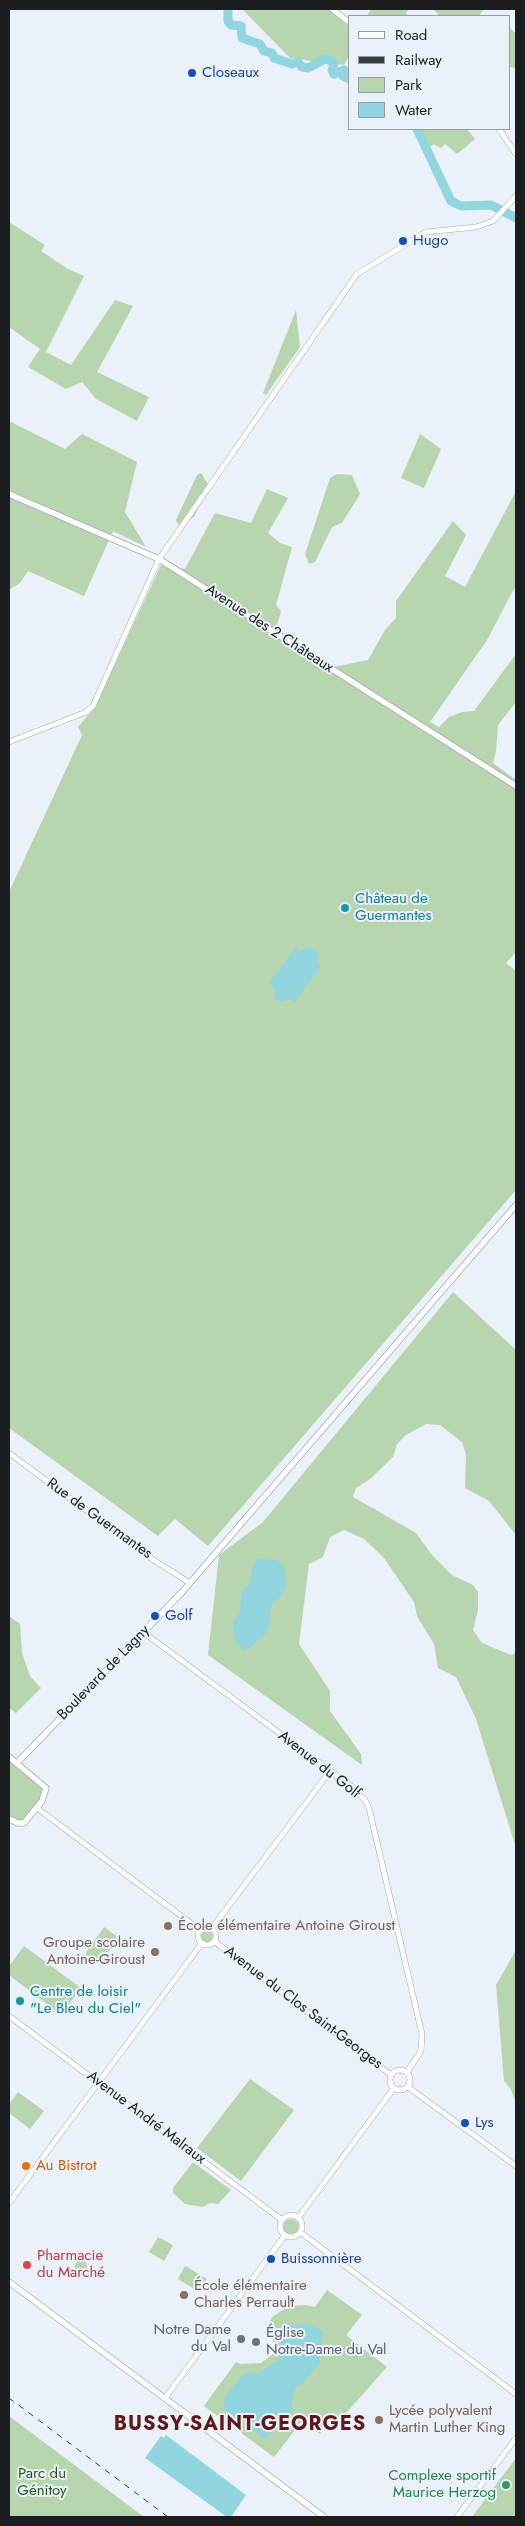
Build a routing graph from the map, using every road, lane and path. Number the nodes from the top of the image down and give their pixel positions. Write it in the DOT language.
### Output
graph roads {
  1 [pos="332,9"];
  2 [pos="348,21"];
  3 [pos="500,130"];
  4 [pos="516,154"];
  5 [pos="516,196"];
  6 [pos="9,494"];
  7 [pos="159,559"];
  8 [pos="9,742"];
  9 [pos="516,786"];
  10 [pos="516,1205"];
  11 [pos="9,1453"];
  12 [pos="190,1583"];
  13 [pos="144,1632"];
  14 [pos="9,1757"];
  15 [pos="17,1763"];
  16 [pos="330,1772"];
  17 [pos="37,1808"];
  18 [pos="9,1819"];
  19 [pos="212,1928"];
  20 [pos="200,1930"];
  21 [pos="214,1941"];
  22 [pos="202,1943"];
  23 [pos="9,2016"];
  24 [pos="407,2072"];
  25 [pos="392,2074"];
  26 [pos="98,2083"];
  27 [pos="408,2087"];
  28 [pos="394,2088"];
  29 [pos="516,2166"];
  30 [pos="9,2203"];
  31 [pos="298,2218"];
  32 [pos="282,2220"];
  33 [pos="300,2232"];
  34 [pos="285,2235"];
  35 [pos="9,2282"];
  36 [pos="516,2394"];
  37 [pos="165,2398"];
  38 [pos="516,2438"];
  39 [pos="324,2517"];
  40 [pos="457,2517"];
  1 -- 2 [label="street"];
  3 -- 4 [label="street"];
  5 -- 7 [label="street"];
  6 -- 7 [label="main road, Avenue des 2 Châteaux"];
  7 -- 8 [label="street"];
  7 -- 9 [label="main road, Avenue des 2 Châteaux"];
  10 -- 12 [label="main road, Boulevard de Lagny"];
  11 -- 12 [label="street, Rue de Guermantes"];
  12 -- 13 [label="main road, Boulevard de Lagny"];
  13 -- 15 [label="main road, Boulevard de Lagny"];
  13 -- 16 [label="street, Avenue du Golf"];
  14 -- 15 [label="main road"];
  15 -- 17 [label="main road"];
  16 -- 19 [label="street"];
  16 -- 24 [label="street, Avenue du Golf"];
  17 -- 18 [label="main road"];
  17 -- 20 [label="street"];
  19 -- 20 [label="street"];
  19 -- 21 [label="street"];
  20 -- 22 [label="street"];
  21 -- 22 [label="street"];
  21 -- 25 [label="street, Avenue du Clos Saint-Georges"];
  22 -- 26 [label="street"];
  23 -- 26 [label="street, Avenue André Malraux"];
  24 -- 25 [label="street"];
  24 -- 27 [label="street"];
  25 -- 28 [label="street"];
  26 -- 30 [label="street"];
  26 -- 32 [label="street, Avenue André Malraux"];
  27 -- 28 [label="street"];
  27 -- 29 [label="street"];
  28 -- 31 [label="street"];
  31 -- 32 [label="street"];
  31 -- 33 [label="street"];
  32 -- 34 [label="street"];
  33 -- 34 [label="street"];
  33 -- 36 [label="street"];
  34 -- 37 [label="street"];
  35 -- 37 [label="main road"];
  37 -- 39 [label="main road"];
  38 -- 40 [label="street"];
}
